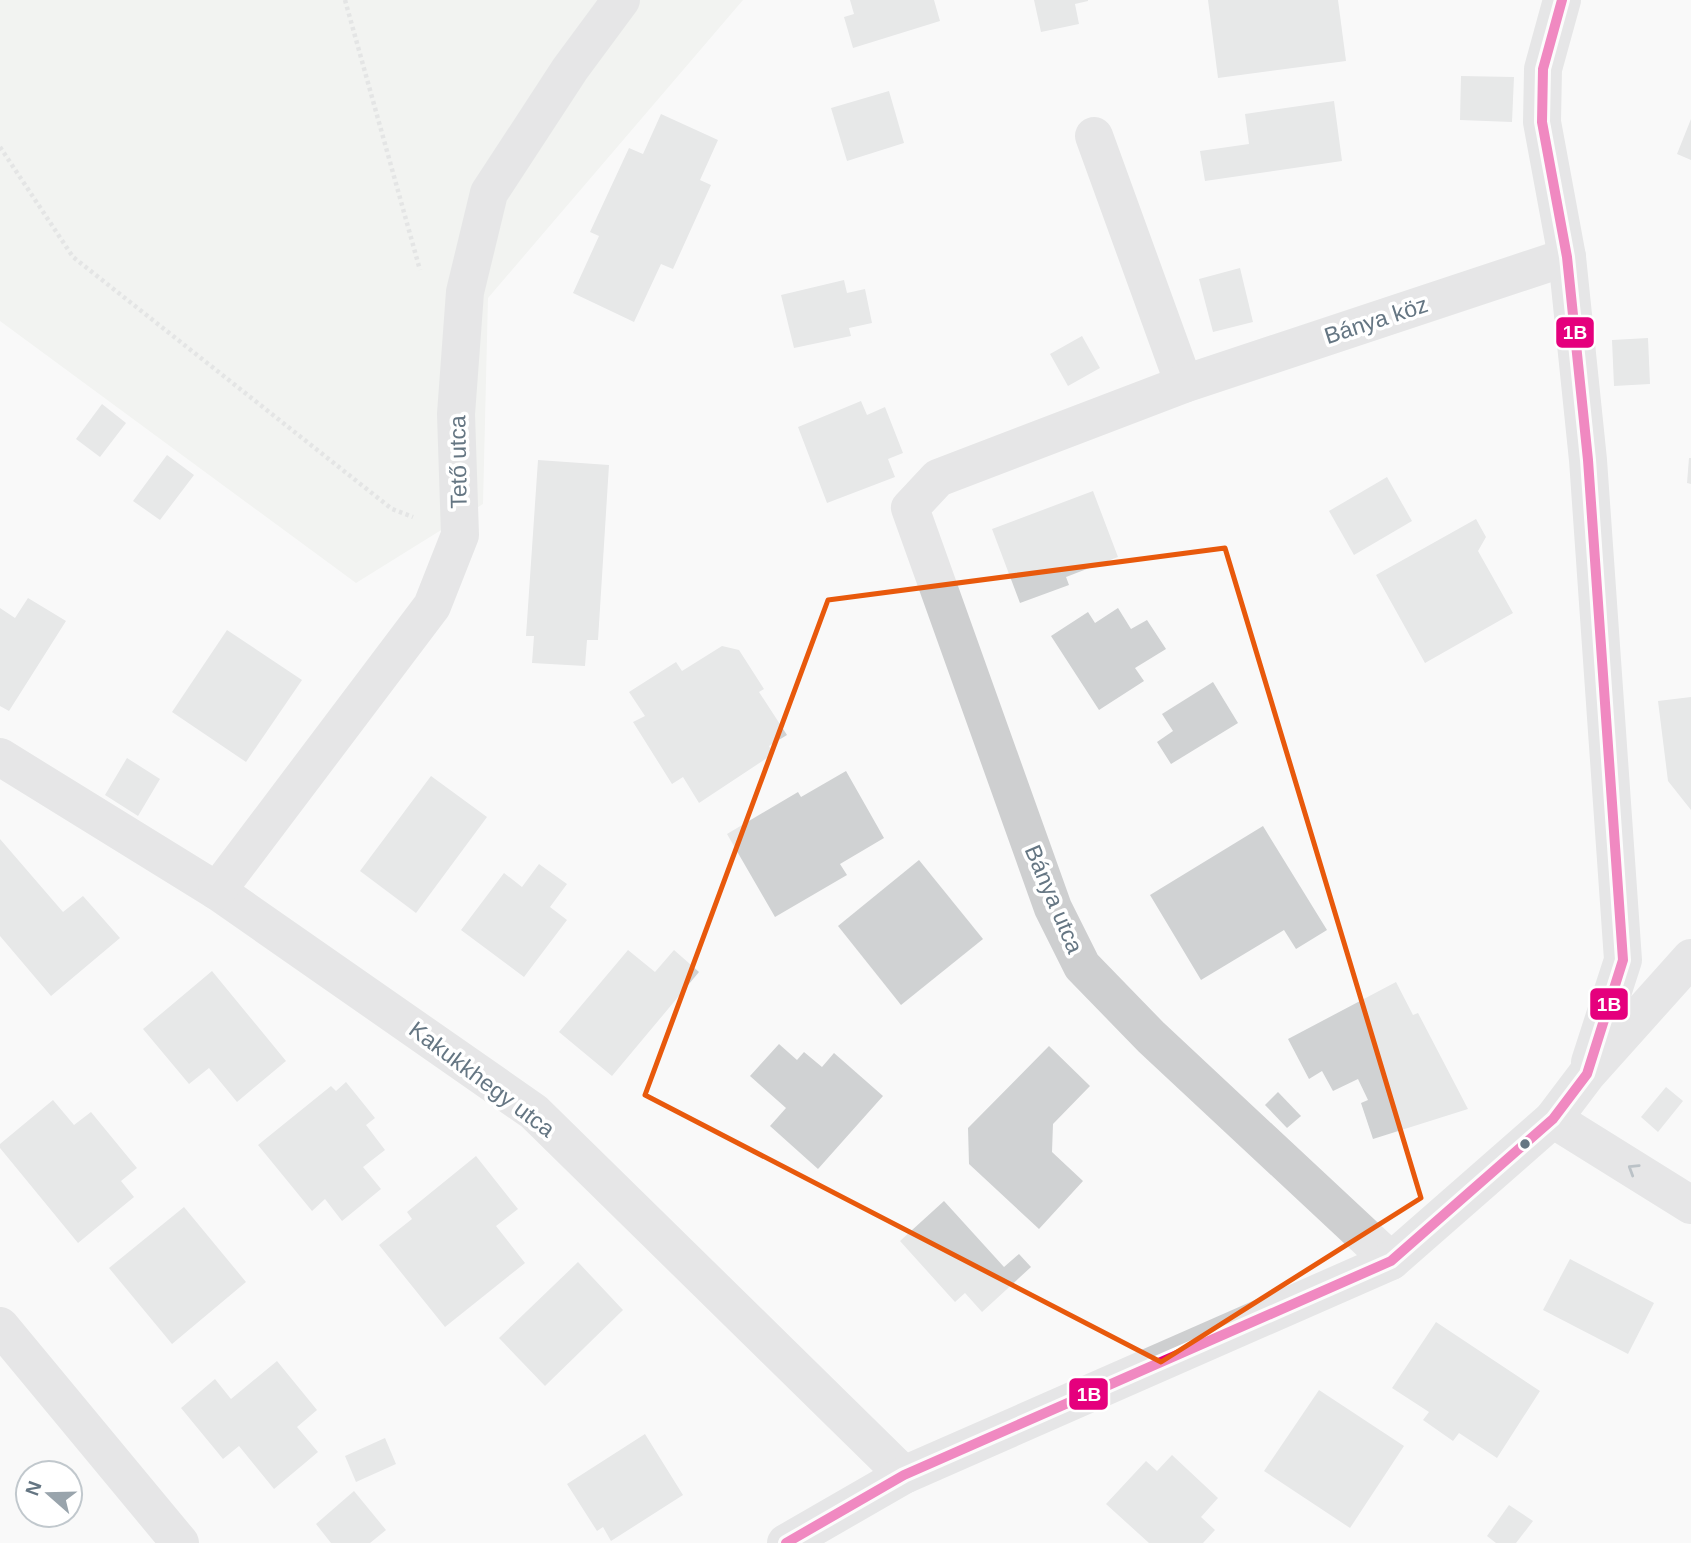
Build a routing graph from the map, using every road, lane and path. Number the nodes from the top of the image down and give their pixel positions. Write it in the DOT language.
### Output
graph roads {
  1 [pos="345,0"];
  2 [pos="621,0"];
  3 [pos="1562,0"];
  4 [pos="1094,136"];
  5 [pos="0,147"];
  6 [pos="1567,257"];
  7 [pos="422,279"];
  8 [pos="1184,384"];
  9 [pos="910,508"];
  10 [pos="460,535"];
  11 [pos="0,757"];
  12 [pos="217,891"];
  13 [pos="1691,958"];
  14 [pos="1587,1074"];
  15 [pos="1553,1119"];
  16 [pos="1691,1205"];
  17 [pos="1391,1262"];
  18 [pos="0,1326"];
  19 [pos="904,1475"];
  20 [pos="180,1543"];
  21 [pos="786,1543"];
  1 -- 7 [label="path"];
  2 -- 10 [label="street, Tető utca"];
  3 -- 6 [label="street"];
  4 -- 8 [label="street"];
  5 -- 10 [label="path"];
  6 -- 8 [label="street, Bánya köz"];
  6 -- 14 [label="street"];
  8 -- 9 [label="street, Bánya köz"];
  9 -- 17 [label="street, Bánya utca"];
  10 -- 12 [label="street, Tető utca"];
  11 -- 12 [label="street, Kakukkhegy utca"];
  12 -- 19 [label="street, Kakukkhegy utca"];
  13 -- 14 [label="street"];
  14 -- 15 [label="street"];
  16 -- 15 [label="street, one-way"];
  15 -- 17 [label="street"];
  17 -- 19 [label="street"];
  18 -- 20 [label="street"];
  19 -- 21 [label="street"];
}
